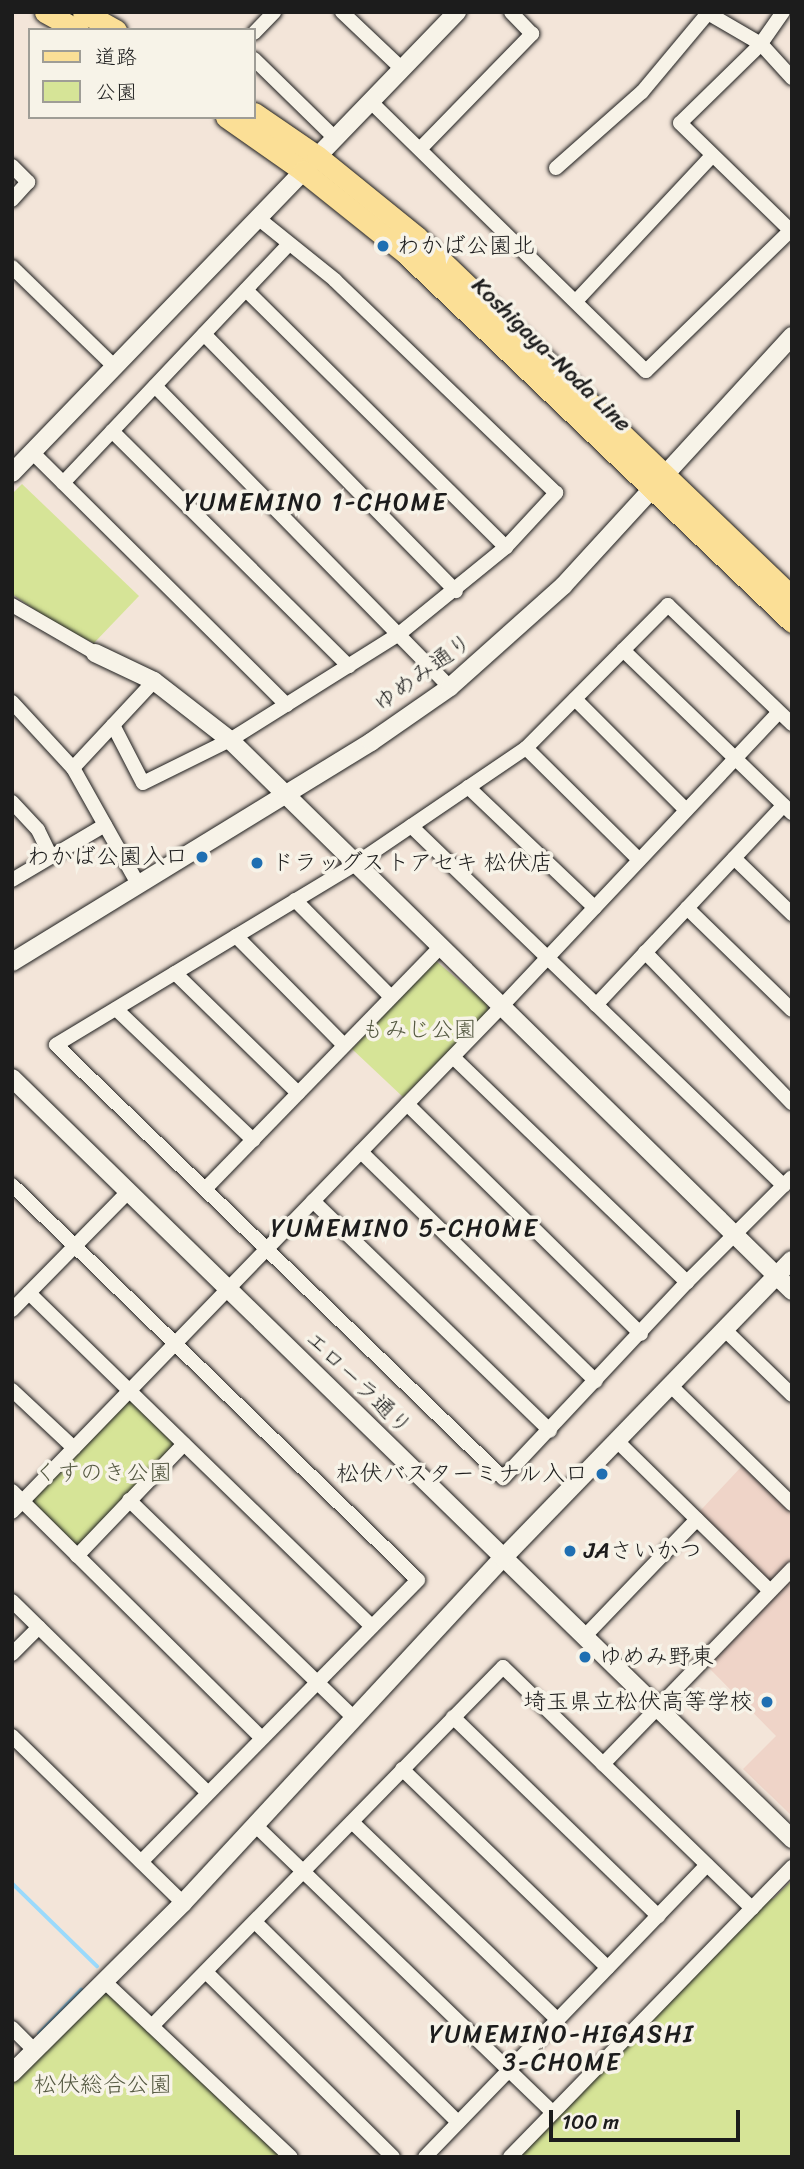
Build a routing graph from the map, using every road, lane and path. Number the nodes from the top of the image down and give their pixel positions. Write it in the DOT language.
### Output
graph roads {
  1 [pos="45,12"];
  2 [pos="83,12"];
  3 [pos="274,12"];
  4 [pos="342,12"];
  5 [pos="457,12"];
  6 [pos="511,12"];
  7 [pos="783,12"];
  8 [pos="707,13"];
  9 [pos="74,28"];
  10 [pos="112,28"];
  11 [pos="256,31"];
  12 [pos="761,44"];
  13 [pos="256,61"];
  14 [pos="402,69"];
  15 [pos="791,76"];
  16 [pos="370,102"];
  17 [pos="256,115"];
  18 [pos="230,119"];
  19 [pos="335,138"];
  20 [pos="420,149"];
  21 [pos="711,157"];
  22 [pos="310,163"];
  23 [pos="12,166"];
  24 [pos="556,168"];
  25 [pos="12,200"];
  26 [pos="258,218"];
  27 [pos="791,230"];
  28 [pos="289,244"];
  29 [pos="12,267"];
  30 [pos="246,290"];
  31 [pos="577,300"];
  32 [pos="204,334"];
  33 [pos="792,336"];
  34 [pos="115,366"];
  35 [pos="155,386"];
  36 [pos="112,431"];
  37 [pos="32,452"];
  38 [pos="12,473"];
  39 [pos="660,482"];
  40 [pos="63,483"];
  41 [pos="506,547"];
  42 [pos="456,591"];
  43 [pos="792,597"];
  44 [pos="12,604"];
  45 [pos="792,622"];
  46 [pos="399,634"];
  47 [pos="623,650"];
  48 [pos="95,653"];
  49 [pos="349,666"];
  50 [pos="154,681"];
  51 [pos="450,687"];
  52 [pos="575,699"];
  53 [pos="12,702"];
  54 [pos="287,705"];
  55 [pos="779,712"];
  56 [pos="792,724"];
  57 [pos="113,725"];
  58 [pos="230,740"];
  59 [pos="526,748"];
  60 [pos="735,758"];
  61 [pos="73,768"];
  62 [pos="468,788"];
  63 [pos="284,796"];
  64 [pos="12,802"];
  65 [pos="788,809"];
  66 [pos="687,810"];
  67 [pos="105,825"];
  68 [pos="411,826"];
  69 [pos="51,857"];
  70 [pos="734,858"];
  71 [pos="639,860"];
  72 [pos="354,865"];
  73 [pos="12,880"];
  74 [pos="138,884"];
  75 [pos="295,900"];
  76 [pos="594,908"];
  77 [pos="687,908"];
  78 [pos="792,914"];
  79 [pos="236,936"];
  80 [pos="439,948"];
  81 [pos="645,952"];
  82 [pos="548,958"];
  83 [pos="12,962"];
  84 [pos="175,973"];
  85 [pos="391,997"];
  86 [pos="596,1004"];
  87 [pos="502,1007"];
  88 [pos="116,1009"];
  89 [pos="792,1010"];
  90 [pos="344,1045"];
  91 [pos="453,1057"];
  92 [pos="12,1079"];
  93 [pos="298,1093"];
  94 [pos="792,1103"];
  95 [pos="407,1104"];
  96 [pos="253,1140"];
  97 [pos="360,1152"];
  98 [pos="788,1182"];
  99 [pos="12,1185"];
  100 [pos="205,1189"];
  101 [pos="127,1193"];
  102 [pos="313,1201"];
  103 [pos="736,1236"];
  104 [pos="75,1246"];
  105 [pos="267,1249"];
  106 [pos="792,1260"];
  107 [pos="776,1276"];
  108 [pos="687,1282"];
  109 [pos="226,1290"];
  110 [pos="792,1291"];
  111 [pos="19,1299"];
  112 [pos="725,1330"];
  113 [pos="641,1334"];
  114 [pos="175,1343"];
  115 [pos="596,1381"];
  116 [pos="671,1386"];
  117 [pos="12,1390"];
  118 [pos="129,1391"];
  119 [pos="792,1395"];
  120 [pos="550,1431"];
  121 [pos="617,1441"];
  122 [pos="184,1444"];
  123 [pos="74,1448"];
  124 [pos="129,1500"];
  125 [pos="16,1502"];
  126 [pos="792,1504"];
  127 [pos="696,1519"];
  128 [pos="77,1556"];
  129 [pos="503,1558"];
  130 [pos="792,1569"];
  131 [pos="770,1591"];
  132 [pos="12,1601"];
  133 [pos="372,1626"];
  134 [pos="39,1627"];
  135 [pos="584,1637"];
  136 [pos="12,1654"];
  137 [pos="317,1682"];
  138 [pos="657,1708"];
  139 [pos="453,1717"];
  140 [pos="354,1718"];
  141 [pos="12,1737"];
  142 [pos="262,1738"];
  143 [pos="603,1764"];
  144 [pos="402,1769"];
  145 [pos="208,1793"];
  146 [pos="352,1822"];
  147 [pos="255,1825"];
  148 [pos="792,1839"];
  149 [pos="141,1862"];
  150 [pos="707,1865"];
  151 [pos="792,1867"];
  152 [pos="303,1872"];
  153 [pos="183,1903"];
  154 [pos="752,1908"];
  155 [pos="658,1916"];
  156 [pos="255,1922"];
  157 [pos="608,1968"];
  158 [pos="206,1972"];
  159 [pos="105,1982"];
  160 [pos="558,2020"];
  161 [pos="152,2026"];
  162 [pos="12,2028"];
  163 [pos="31,2046"];
  164 [pos="508,2071"];
  165 [pos="12,2073"];
  166 [pos="553,2113"];
  167 [pos="458,2122"];
  168 [pos="291,2157"];
  169 [pos="393,2157"];
  170 [pos="425,2157"];
  171 [pos="510,2157"];
  1 -- 9 [label="main road"];
  2 -- 10 [label="main road"];
  3 -- 11 [label="street"];
  4 -- 14 [label="street"];
  5 -- 14 [label="street"];
  6 -- 20 [label="street"];
  7 -- 12 [label="street"];
  8 -- 12 [label="street"];
  8 -- 24 [label="street"];
  12 -- 15 [label="street"];
  12 -- 21 [label="street"];
  13 -- 19 [label="street"];
  14 -- 16 [label="street"];
  16 -- 19 [label="street"];
  16 -- 20 [label="street"];
  17 -- 22 [label="main road, Koshigaya-Noda Line"];
  18 -- 22 [label="main road, Koshigaya-Noda Line"];
  19 -- 22 [label="street"];
  20 -- 31 [label="street"];
  21 -- 27 [label="street"];
  21 -- 31 [label="street"];
  22 -- 26 [label="street"];
  22 -- 39 [label="main road, Koshigaya-Noda Line"];
  23 -- 25 [label="street"];
  26 -- 28 [label="street"];
  26 -- 34 [label="street"];
  27 -- 31 [label="street"];
  28 -- 30 [label="street"];
  28 -- 41 [label="street"];
  29 -- 34 [label="street"];
  30 -- 32 [label="street"];
  30 -- 41 [label="street"];
  32 -- 35 [label="street"];
  32 -- 42 [label="street"];
  33 -- 39 [label="street, ゆめみ通り"];
  34 -- 37 [label="street"];
  35 -- 36 [label="street"];
  35 -- 46 [label="street"];
  36 -- 40 [label="street"];
  36 -- 49 [label="street"];
  37 -- 38 [label="street"];
  37 -- 40 [label="street"];
  39 -- 43 [label="main road, Koshigaya-Noda Line"];
  39 -- 45 [label="main road, Koshigaya-Noda Line"];
  39 -- 51 [label="street, ゆめみ通り"];
  40 -- 54 [label="street"];
  41 -- 42 [label="street"];
  42 -- 46 [label="street"];
  44 -- 48 [label="street"];
  46 -- 49 [label="street"];
  46 -- 51 [label="street"];
  47 -- 52 [label="street"];
  47 -- 55 [label="street"];
  47 -- 60 [label="street"];
  48 -- 50 [label="street"];
  49 -- 54 [label="street"];
  50 -- 57 [label="street"];
  50 -- 58 [label="street"];
  51 -- 63 [label="street, ゆめみ通り"];
  52 -- 59 [label="street"];
  52 -- 66 [label="street"];
  53 -- 61 [label="street"];
  54 -- 58 [label="street"];
  55 -- 56 [label="street"];
  55 -- 60 [label="street"];
  57 -- 58 [label="street"];
  57 -- 61 [label="street"];
  58 -- 63 [label="street"];
  59 -- 62 [label="street"];
  59 -- 71 [label="street"];
  60 -- 65 [label="street"];
  60 -- 66 [label="street"];
  61 -- 67 [label="street"];
  62 -- 68 [label="street"];
  62 -- 76 [label="street"];
  63 -- 72 [label="street"];
  63 -- 74 [label="street, ゆめみ通り"];
  64 -- 69 [label="street"];
  65 -- 70 [label="street"];
  66 -- 71 [label="street"];
  67 -- 69 [label="street"];
  67 -- 74 [label="street"];
  68 -- 72 [label="street"];
  68 -- 82 [label="street"];
  69 -- 73 [label="street"];
  70 -- 77 [label="street"];
  70 -- 78 [label="street"];
  71 -- 76 [label="street"];
  72 -- 75 [label="street"];
  72 -- 80 [label="street"];
  74 -- 83 [label="street, ゆめみ通り"];
  75 -- 79 [label="street"];
  75 -- 85 [label="street"];
  76 -- 82 [label="street"];
  77 -- 81 [label="street"];
  77 -- 89 [label="street"];
  79 -- 84 [label="street"];
  79 -- 90 [label="street"];
  80 -- 85 [label="street"];
  80 -- 87 [label="street"];
  81 -- 86 [label="street"];
  81 -- 94 [label="street"];
  82 -- 86 [label="street"];
  82 -- 87 [label="street"];
  84 -- 88 [label="street"];
  84 -- 93 [label="street"];
  85 -- 90 [label="street"];
  86 -- 98 [label="street"];
  87 -- 91 [label="street"];
  87 -- 103 [label="street"];
  88 -- 96 [label="street"];
  88 -- 100 [label="street"];
  90 -- 93 [label="street"];
  91 -- 95 [label="street"];
  91 -- 108 [label="street"];
  92 -- 101 [label="street, エローラ通り"];
  93 -- 96 [label="street"];
  95 -- 97 [label="street"];
  95 -- 113 [label="street"];
  96 -- 100 [label="street"];
  97 -- 102 [label="street"];
  97 -- 115 [label="street"];
  98 -- 103 [label="street"];
  99 -- 104 [label="street"];
  100 -- 105 [label="street"];
  101 -- 104 [label="street"];
  101 -- 109 [label="street, エローラ通り"];
  102 -- 105 [label="street"];
  102 -- 120 [label="street"];
  103 -- 107 [label="street"];
  103 -- 108 [label="street"];
  104 -- 111 [label="street"];
  104 -- 114 [label="street"];
  105 -- 109 [label="street"];
  105 -- 120 [label="street"];
  106 -- 107 [label="street"];
  107 -- 110 [label="street"];
  107 -- 112 [label="street"];
  108 -- 113 [label="street"];
  109 -- 114 [label="street"];
  109 -- 129 [label="street, エローラ通り"];
  111 -- 118 [label="street"];
  112 -- 116 [label="street"];
  112 -- 119 [label="street"];
  113 -- 115 [label="street"];
  114 -- 118 [label="street"];
  114 -- 133 [label="street"];
  115 -- 120 [label="street"];
  116 -- 121 [label="street"];
  116 -- 126 [label="street"];
  117 -- 123 [label="street"];
  118 -- 122 [label="street"];
  118 -- 123 [label="street"];
  121 -- 127 [label="street"];
  121 -- 129 [label="street"];
  122 -- 124 [label="street"];
  122 -- 133 [label="street"];
  123 -- 125 [label="street"];
  124 -- 128 [label="street"];
  124 -- 137 [label="street"];
  125 -- 128 [label="street"];
  127 -- 131 [label="street"];
  127 -- 135 [label="street"];
  128 -- 142 [label="street"];
  129 -- 135 [label="street, エローラ通り"];
  129 -- 140 [label="street"];
  130 -- 131 [label="street"];
  131 -- 138 [label="street"];
  132 -- 134 [label="street"];
  133 -- 137 [label="street"];
  134 -- 136 [label="street"];
  134 -- 145 [label="street"];
  135 -- 138 [label="street, エローラ通り"];
  137 -- 140 [label="street"];
  137 -- 142 [label="street"];
  138 -- 143 [label="street"];
  138 -- 148 [label="street, エローラ通り"];
  139 -- 143 [label="street"];
  139 -- 144 [label="street"];
  139 -- 155 [label="street"];
  140 -- 147 [label="street"];
  141 -- 149 [label="street"];
  142 -- 145 [label="street"];
  143 -- 150 [label="street"];
  144 -- 146 [label="street"];
  144 -- 157 [label="street"];
  145 -- 149 [label="street"];
  146 -- 152 [label="street"];
  146 -- 160 [label="street"];
  147 -- 152 [label="street"];
  147 -- 153 [label="street"];
  149 -- 153 [label="street"];
  150 -- 154 [label="street"];
  150 -- 155 [label="street"];
  151 -- 154 [label="street"];
  152 -- 156 [label="street"];
  152 -- 164 [label="street"];
  153 -- 159 [label="street"];
  154 -- 166 [label="street"];
  155 -- 157 [label="street"];
  156 -- 158 [label="street"];
  156 -- 167 [label="street"];
  157 -- 160 [label="street"];
  158 -- 161 [label="street"];
  158 -- 169 [label="street"];
  159 -- 161 [label="street"];
  159 -- 163 [label="street"];
  160 -- 164 [label="street"];
  161 -- 168 [label="street"];
  162 -- 163 [label="street"];
  163 -- 165 [label="street"];
  164 -- 166 [label="street"];
  164 -- 167 [label="street"];
  166 -- 171 [label="street"];
  167 -- 170 [label="street"];
}
